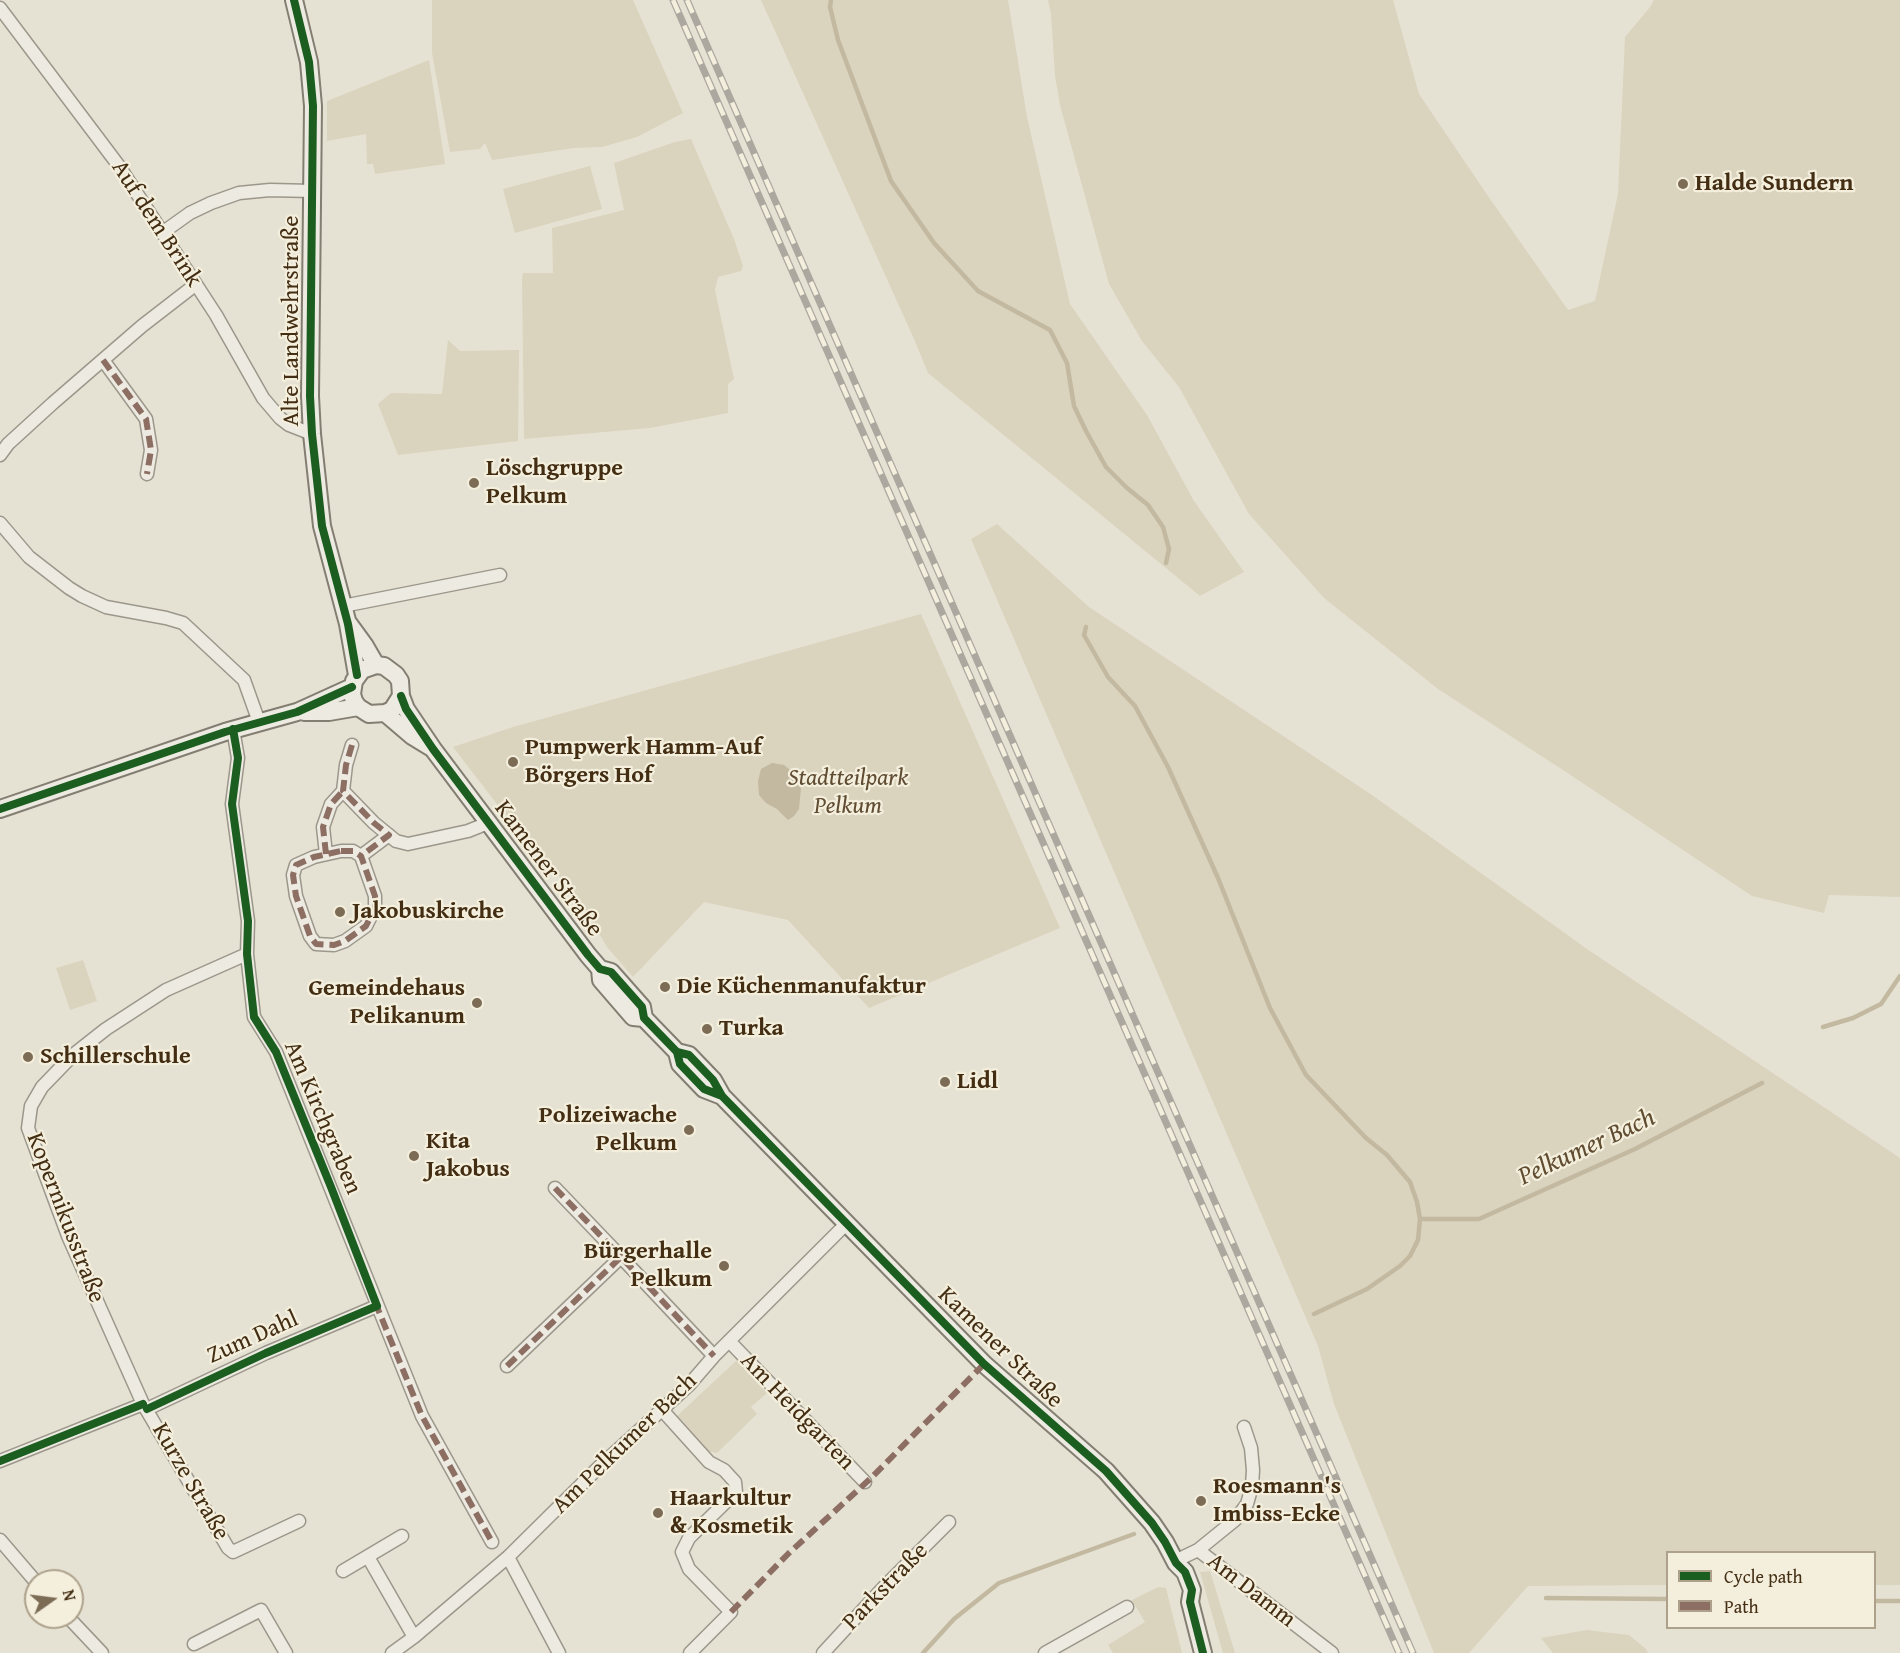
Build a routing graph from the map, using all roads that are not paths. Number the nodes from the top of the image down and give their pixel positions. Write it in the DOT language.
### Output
graph roads {
  1 [pos="294,0"];
  2 [pos="0,8"];
  3 [pos="312,191"];
  4 [pos="162,233"];
  5 [pos="195,285"];
  6 [pos="103,360"];
  7 [pos="312,434"];
  8 [pos="0,455"];
  9 [pos="147,474"];
  10 [pos="0,523"];
  11 [pos="500,575"];
  12 [pos="343,606"];
  13 [pos="348,624"];
  14 [pos="376,665"];
  15 [pos="354,681"];
  16 [pos="401,696"];
  17 [pos="358,707"];
  18 [pos="297,712"];
  19 [pos="385,713"];
  20 [pos="259,722"];
  21 [pos="233,729"];
  22 [pos="352,745"];
  23 [pos="434,749"];
  24 [pos="343,791"];
  25 [pos="0,809"];
  26 [pos="488,823"];
  27 [pos="389,835"];
  28 [pos="326,854"];
  29 [pos="361,856"];
  30 [pos="247,954"];
  31 [pos="555,1188"];
  32 [pos="847,1224"];
  33 [pos="621,1257"];
  34 [pos="377,1306"];
  35 [pos="729,1341"];
  36 [pos="714,1356"];
  37 [pos="507,1366"];
  38 [pos="145,1407"];
  39 [pos="663,1411"];
  40 [pos="1244,1427"];
  41 [pos="0,1461"];
  42 [pos="865,1482"];
  43 [pos="299,1521"];
  44 [pos="949,1521"];
  45 [pos="402,1536"];
  46 [pos="0,1540"];
  47 [pos="492,1542"];
  48 [pos="1198,1550"];
  49 [pos="368,1557"];
  50 [pos="508,1557"];
  51 [pos="1175,1562"];
  52 [pos="25,1569"];
  53 [pos="343,1570"];
  54 [pos="1127,1607"];
  55 [pos="79,1629"];
  56 [pos="414,1637"];
  57 [pos="194,1644"];
  58 [pos="102,1653"];
  59 [pos="286,1653"];
  60 [pos="392,1653"];
  61 [pos="559,1653"];
  62 [pos="690,1653"];
  63 [pos="823,1653"];
  64 [pos="1045,1653"];
  65 [pos="1203,1653"];
  66 [pos="1332,1653"];
  1 -- 3 [label="main road, Alte Landwehrstraße"];
  2 -- 4 [label="street, Auf dem Brink"];
  3 -- 4 [label="street"];
  3 -- 7 [label="main road, Alte Landwehrstraße"];
  4 -- 5 [label="street, Auf dem Brink"];
  5 -- 6 [label="street"];
  5 -- 7 [label="street, Auf dem Brink"];
  6 -- 8 [label="street"];
  6 -- 9 [label="street"];
  7 -- 12 [label="main road, Alte Landwehrstraße"];
  10 -- 20 [label="street"];
  11 -- 12 [label="street"];
  12 -- 13 [label="main road, Alte Landwehrstraße"];
  13 -- 14 [label="main road, Alte Landwehrstraße"];
  13 -- 15 [label="main road, Alte Landwehrstraße"];
  14 -- 15 [label="main road"];
  14 -- 16 [label="main road"];
  15 -- 17 [label="main road"];
  15 -- 18 [label="main road"];
  16 -- 19 [label="main road"];
  16 -- 23 [label="main road, Kamener Straße"];
  17 -- 18 [label="main road"];
  17 -- 19 [label="main road"];
  18 -- 20 [label="main road"];
  19 -- 23 [label="main road, Kamener Straße"];
  20 -- 21 [label="main road"];
  21 -- 25 [label="main road"];
  21 -- 30 [label="street, Am Kirchgraben"];
  22 -- 24 [label="street"];
  23 -- 26 [label="main road, Kamener Straße"];
  24 -- 27 [label="street"];
  24 -- 28 [label="street"];
  26 -- 27 [label="street"];
  26 -- 32 [label="main road, Kamener Straße"];
  27 -- 29 [label="street"];
  28 -- 29 [label="street"];
  28 -- 29 [label="street"];
  30 -- 34 [label="street, Am Kirchgraben"];
  30 -- 38 [label="street, Kopernikusstraße"];
  31 -- 33 [label="street"];
  32 -- 35 [label="street, Am Pelkumer Bach"];
  32 -- 51 [label="main road, Kamener Straße"];
  33 -- 36 [label="street"];
  33 -- 37 [label="street"];
  34 -- 38 [label="street, Zum Dahl"];
  34 -- 47 [label="street, Am Kirchgraben"];
  35 -- 36 [label="street, Am Pelkumer Bach"];
  35 -- 42 [label="street, Am Heidgarten"];
  36 -- 39 [label="street, Am Pelkumer Bach"];
  38 -- 41 [label="street, Zum Dahl"];
  38 -- 43 [label="street, Kurze Straße"];
  39 -- 50 [label="street, Am Pelkumer Bach"];
  39 -- 62 [label="street"];
  40 -- 48 [label="street"];
  44 -- 63 [label="street, Parkstraße"];
  45 -- 49 [label="street"];
  46 -- 52 [label="street"];
  48 -- 51 [label="street"];
  48 -- 66 [label="street, Am Damm"];
  49 -- 53 [label="street"];
  49 -- 56 [label="street"];
  50 -- 56 [label="street, Am Pelkumer Bach"];
  50 -- 61 [label="street"];
  51 -- 65 [label="main road, Kamener Straße"];
  54 -- 64 [label="street"];
  55 -- 58 [label="street"];
  56 -- 60 [label="street, Am Pelkumer Bach"];
  57 -- 59 [label="street"];
}
